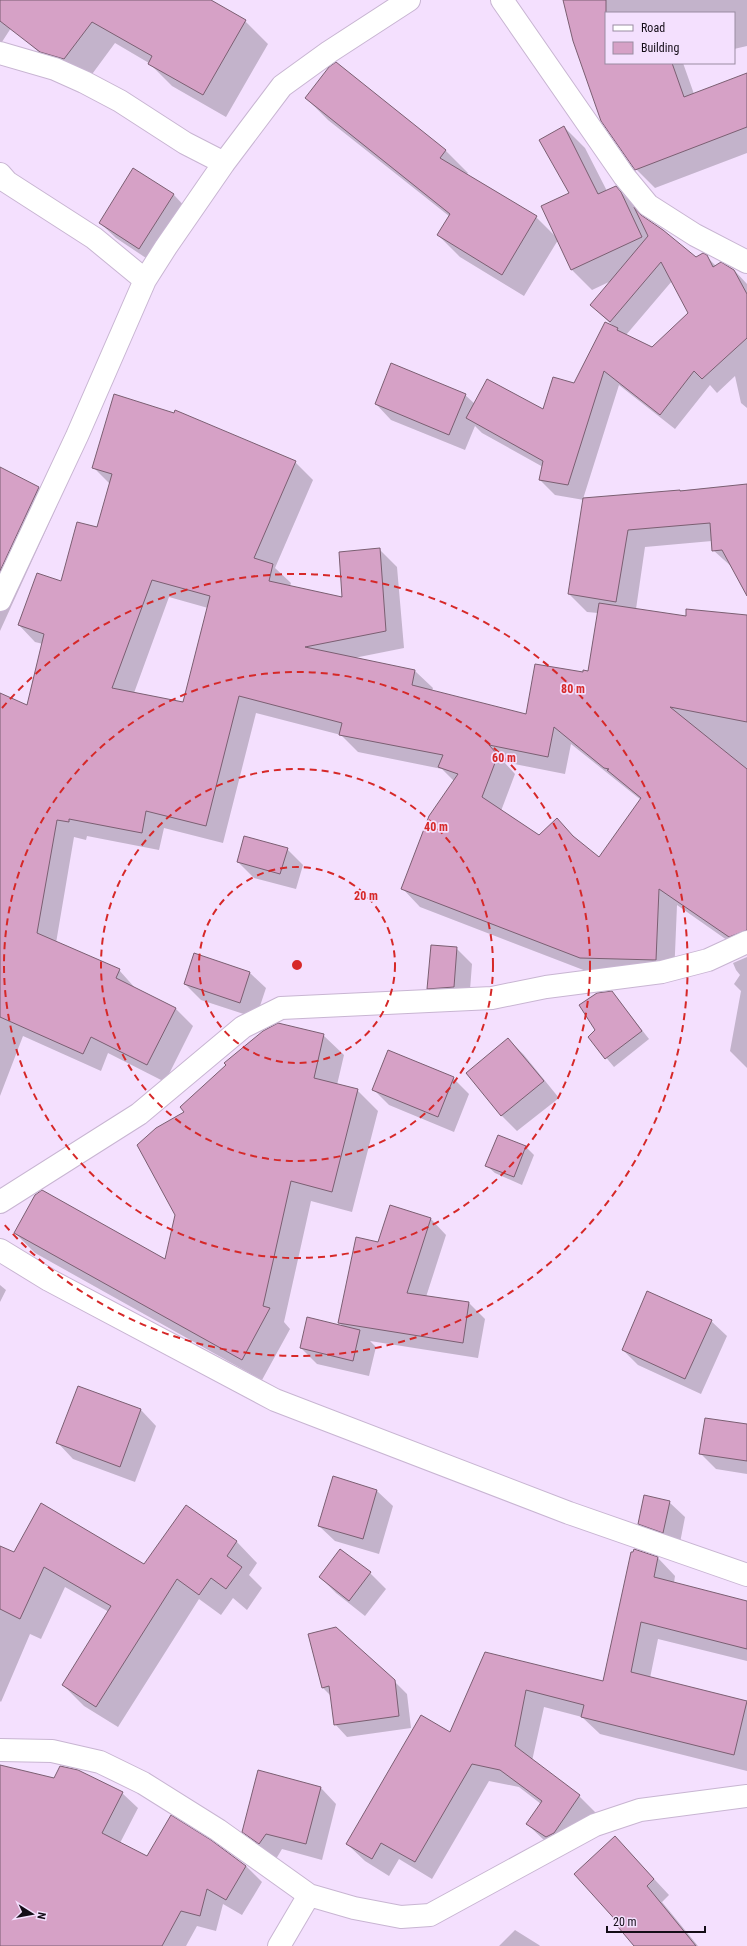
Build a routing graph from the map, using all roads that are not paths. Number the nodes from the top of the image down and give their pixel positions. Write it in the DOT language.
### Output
graph roads {
  1 [pos="409,0"];
  2 [pos="502,0"];
  3 [pos="0,53"];
  4 [pos="224,163"];
  5 [pos="0,174"];
  6 [pos="747,262"];
  7 [pos="145,280"];
  8 [pos="0,600"];
  9 [pos="747,942"];
  10 [pos="0,1202"];
  11 [pos="0,1250"];
  12 [pos="747,1575"];
  13 [pos="0,1750"];
  14 [pos="747,1796"];
  15 [pos="309,1895"];
  16 [pos="279,1946"];
  1 -- 4 [label="street"];
  2 -- 6 [label="street"];
  3 -- 4 [label="street"];
  4 -- 7 [label="street"];
  5 -- 7 [label="street"];
  7 -- 8 [label="street"];
  9 -- 10 [label="street"];
  11 -- 12 [label="street"];
  13 -- 15 [label="street"];
  14 -- 15 [label="street"];
  15 -- 16 [label="street"];
}
